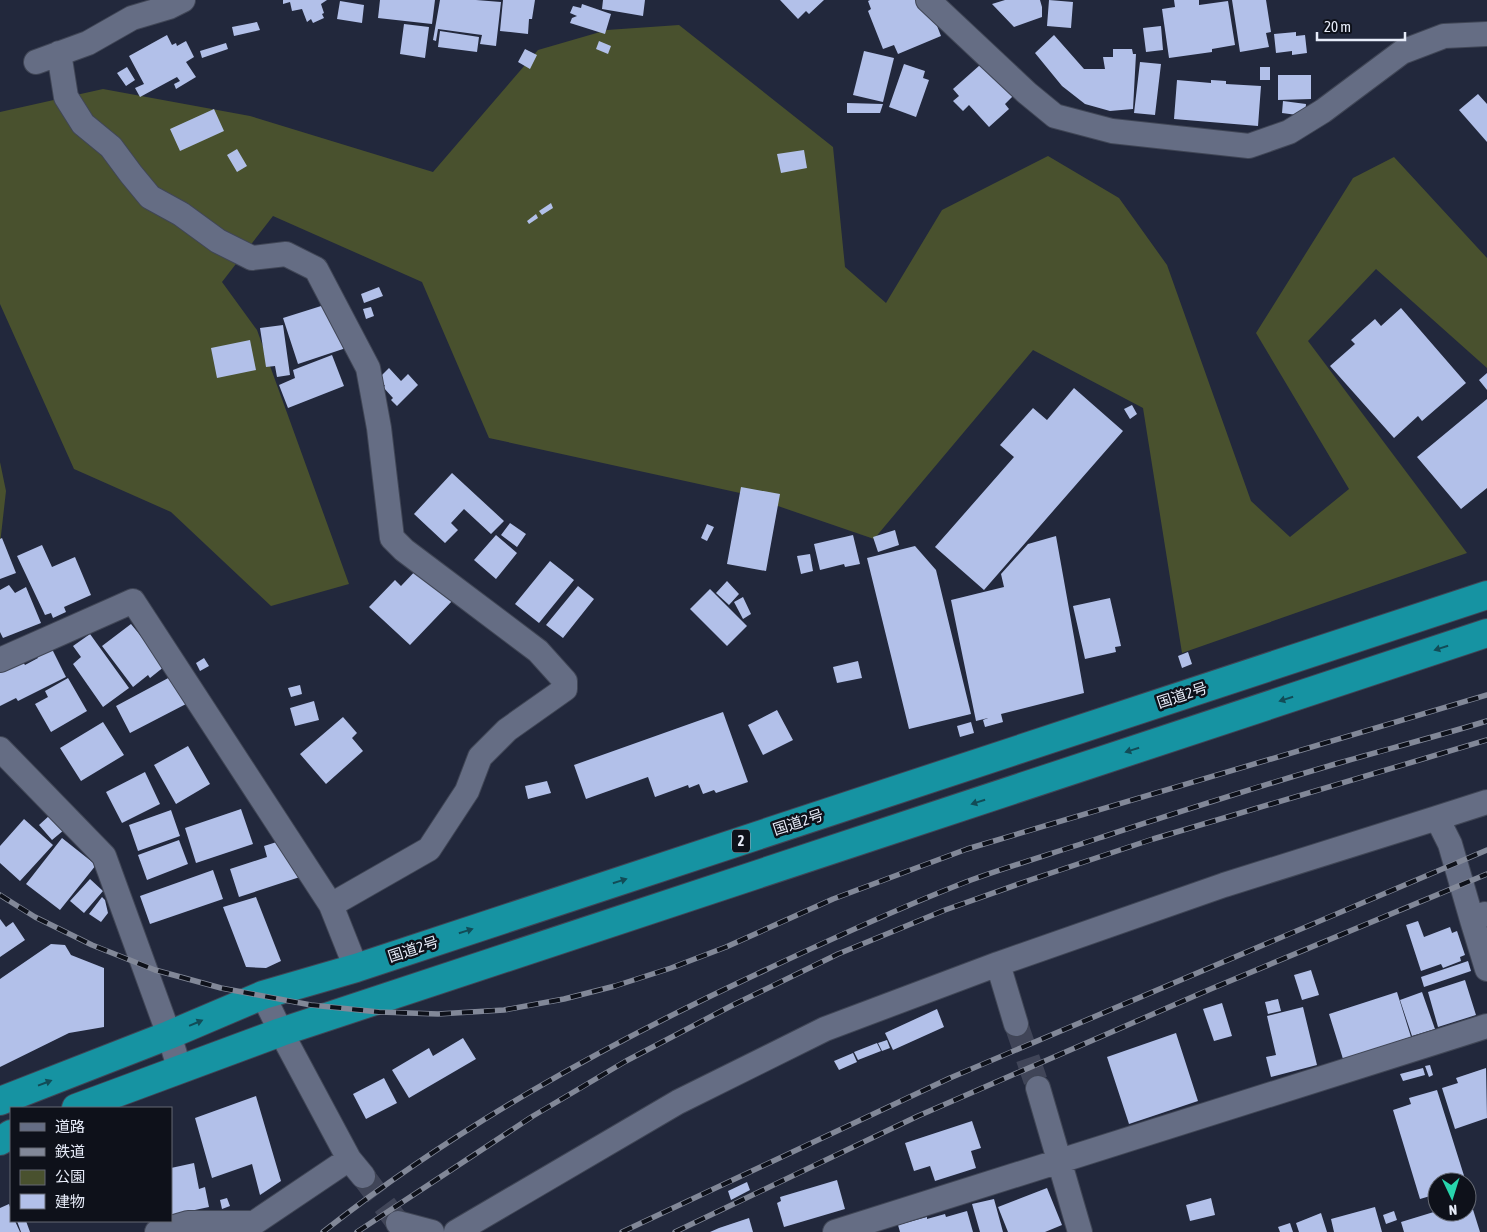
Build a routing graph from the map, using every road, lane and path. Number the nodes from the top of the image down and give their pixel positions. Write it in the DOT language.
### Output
graph roads {
  1 [pos="183,0"];
  2 [pos="928,0"];
  3 [pos="1487,34"];
  4 [pos="60,52"];
  5 [pos="36,62"];
  6 [pos="1487,595"];
  7 [pos="1487,633"];
  8 [pos="0,660"];
  9 [pos="0,749"];
  10 [pos="1487,802"];
  11 [pos="1437,818"];
  12 [pos="331,905"];
  13 [pos="1480,916"];
  14 [pos="998,964"];
  15 [pos="356,968"];
  16 [pos="1487,969"];
  17 [pos="263,994"];
  18 [pos="1016,1024"];
  19 [pos="1487,1026"];
  20 [pos="281,1032"];
  21 [pos="169,1035"];
  22 [pos="180,1070"];
  23 [pos="1038,1088"];
  24 [pos="0,1101"];
  25 [pos="79,1107"];
  26 [pos="1058,1161"];
  27 [pos="398,1223"];
  28 [pos="157,1232"];
  29 [pos="432,1232"];
  30 [pos="456,1232"];
  31 [pos="835,1232"];
  32 [pos="1080,1232"];
  1 -- 4 [label="street"];
  2 -- 3 [label="street"];
  4 -- 5 [label="street"];
  4 -- 12 [label="street"];
  15 -- 6 [label="highway, 国道2号 / 2, one-way"];
  7 -- 20 [label="highway, one-way"];
  8 -- 12 [label="street"];
  9 -- 21 [label="street"];
  10 -- 11 [label="street"];
  11 -- 13 [label="street"];
  11 -- 14 [label="street"];
  12 -- 15 [label="street"];
  13 -- 16 [label="street"];
  14 -- 18 [label="street"];
  14 -- 30 [label="street"];
  15 -- 17 [label="highway, 国道2号 / 2"];
  17 -- 20 [label="street"];
  21 -- 17 [label="highway, 国道2号 / 2, one-way"];
  19 -- 26 [label="street"];
  20 -- 22 [label="highway"];
  20 -- 28 [label="street"];
  21 -- 22 [label="street"];
  24 -- 21 [label="highway, 国道2号 / 2, one-way"];
  22 -- 25 [label="highway"];
  23 -- 26 [label="street"];
  26 -- 31 [label="street"];
  26 -- 32 [label="street"];
  27 -- 29 [label="street"];
}
